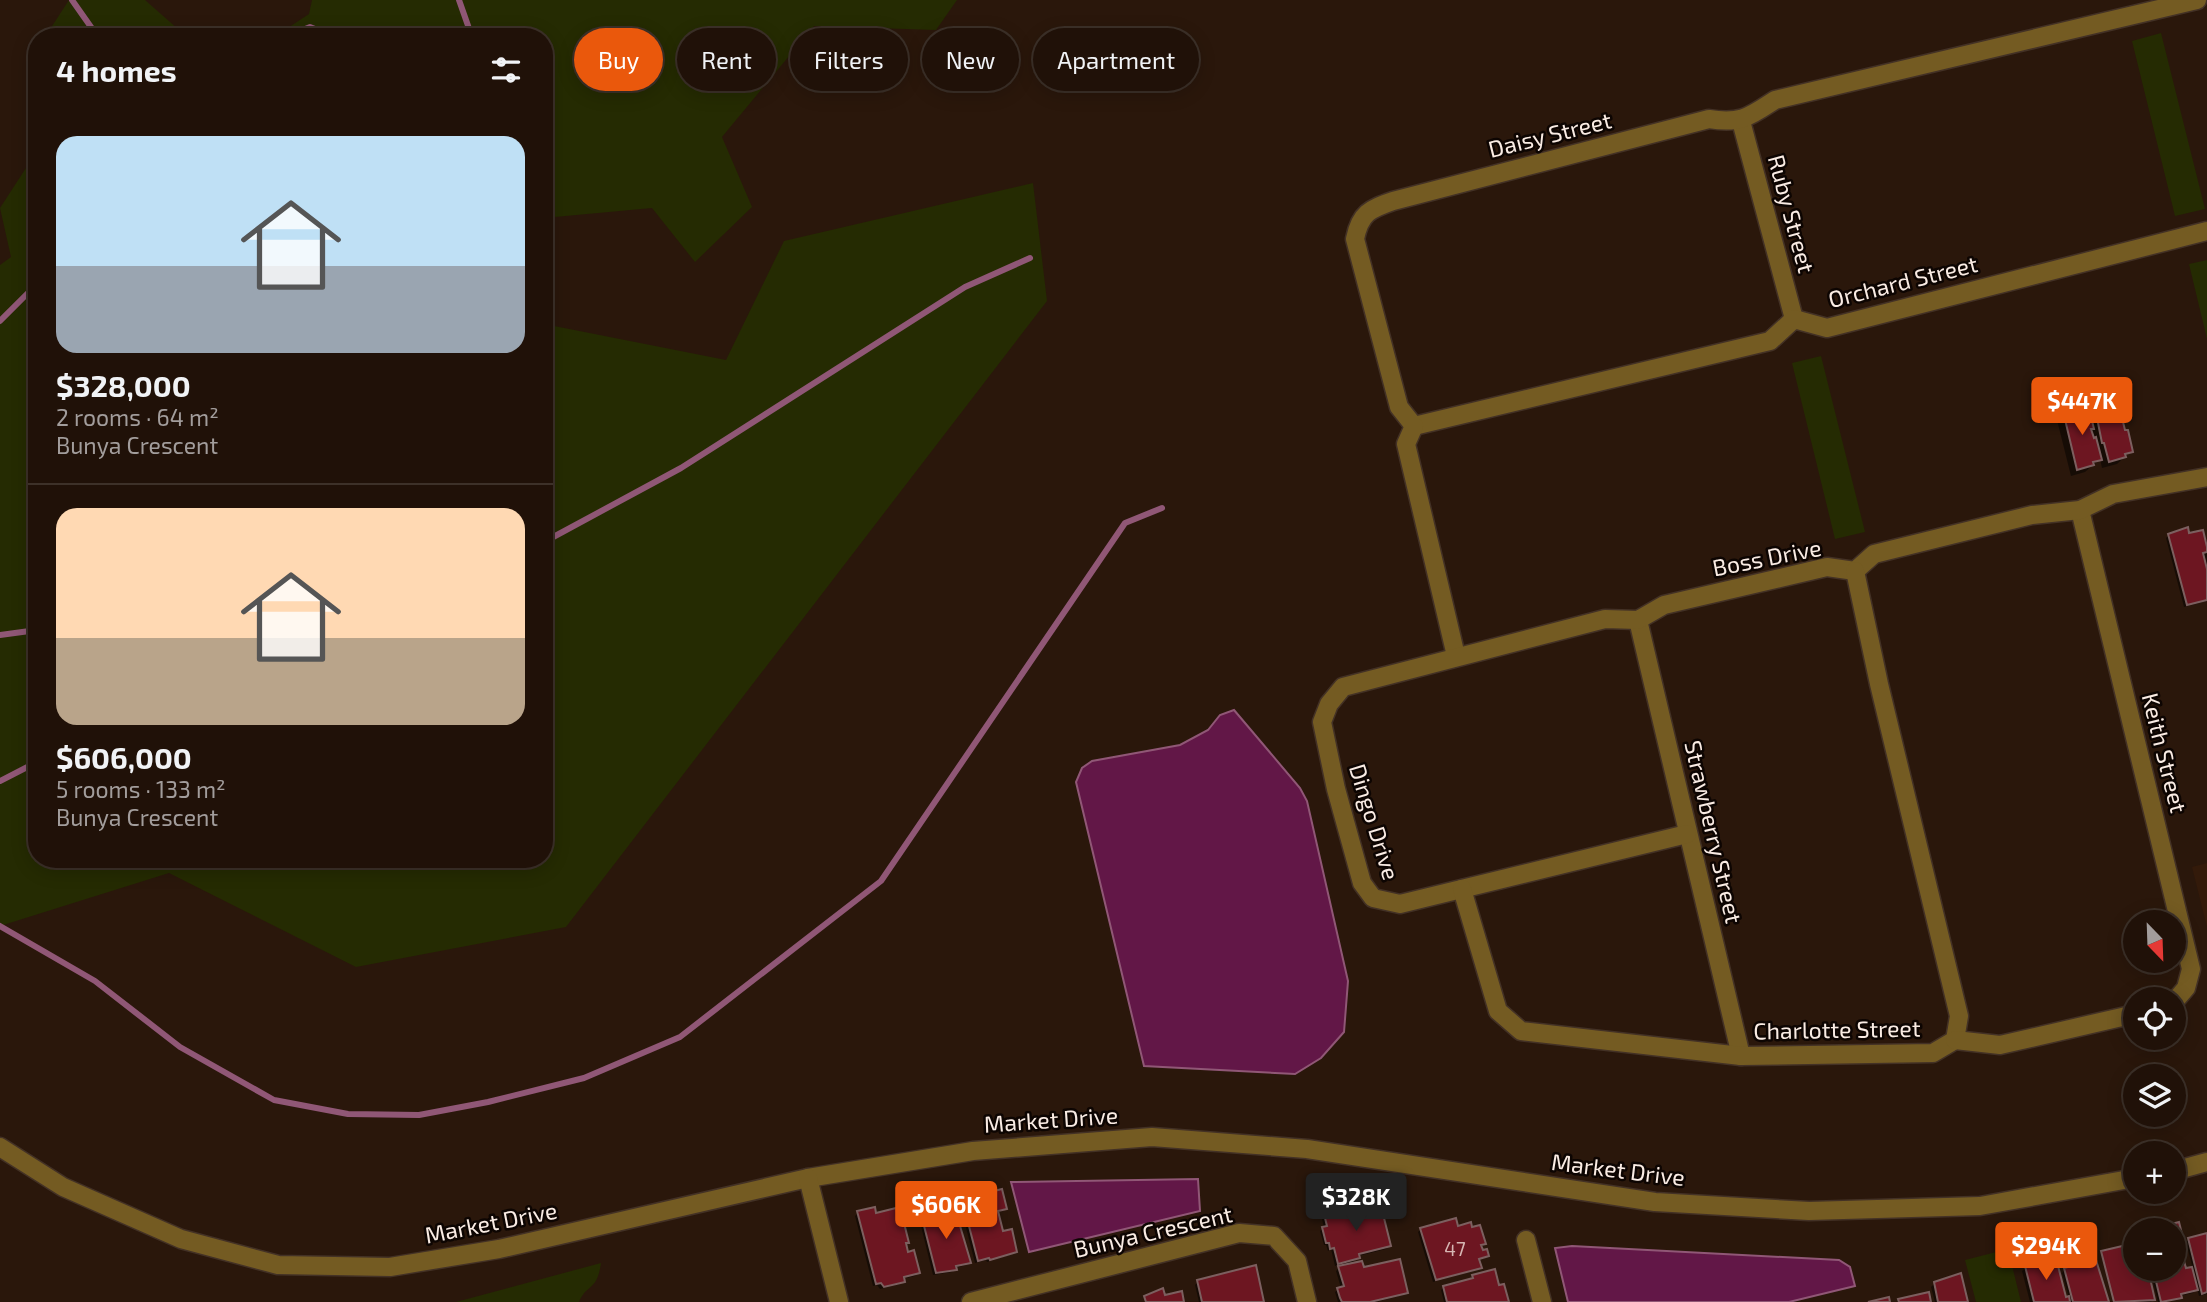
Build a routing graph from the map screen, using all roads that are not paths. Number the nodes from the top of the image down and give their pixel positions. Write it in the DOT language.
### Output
graph roads {
  1 [pos="2197,0"];
  2 [pos="1741,121"];
  3 [pos="2207,231"];
  4 [pos="1794,319"];
  5 [pos="1414,426"];
  6 [pos="2207,477"];
  7 [pos="2080,510"];
  8 [pos="1855,571"];
  9 [pos="1638,620"];
  10 [pos="1456,656"];
  11 [pos="1687,834"];
  12 [pos="1462,889"];
  13 [pos="2186,988"];
  14 [pos="2123,1017"];
  15 [pos="1955,1040"];
  16 [pos="1741,1056"];
  17 [pos="0,1147"];
  18 [pos="2207,1162"];
  19 [pos="2186,1168"];
  20 [pos="808,1178"];
  21 [pos="2123,1180"];
  22 [pos="1526,1240"];
  23 [pos="839,1302"];
  24 [pos="971,1302"];
  25 [pos="1307,1302"];
  26 [pos="1542,1302"];
  1 -- 2 [label="street"];
  2 -- 4 [label="street, Ruby Street"];
  2 -- 5 [label="street, Daisy Street"];
  3 -- 4 [label="street, Orchard Street"];
  4 -- 5 [label="street"];
  5 -- 10 [label="street"];
  6 -- 7 [label="street, Boss Drive"];
  7 -- 8 [label="street, Boss Drive"];
  7 -- 13 [label="street, Keith Street"];
  8 -- 9 [label="street, Boss Drive"];
  8 -- 15 [label="street"];
  9 -- 10 [label="street, Boss Drive"];
  9 -- 11 [label="street, Strawberry Street"];
  10 -- 12 [label="street, Dingo Drive"];
  11 -- 12 [label="street, Dingo Drive"];
  11 -- 16 [label="street, Strawberry Street"];
  12 -- 16 [label="street, Charlotte Street"];
  14 -- 15 [label="street"];
  15 -- 16 [label="street, Charlotte Street"];
  17 -- 20 [label="street, Market Drive"];
  18 -- 19 [label="street"];
  20 -- 21 [label="street, Market Drive"];
  20 -- 23 [label="street"];
  22 -- 26 [label="street"];
  24 -- 25 [label="street, Bunya Crescent"];
}
